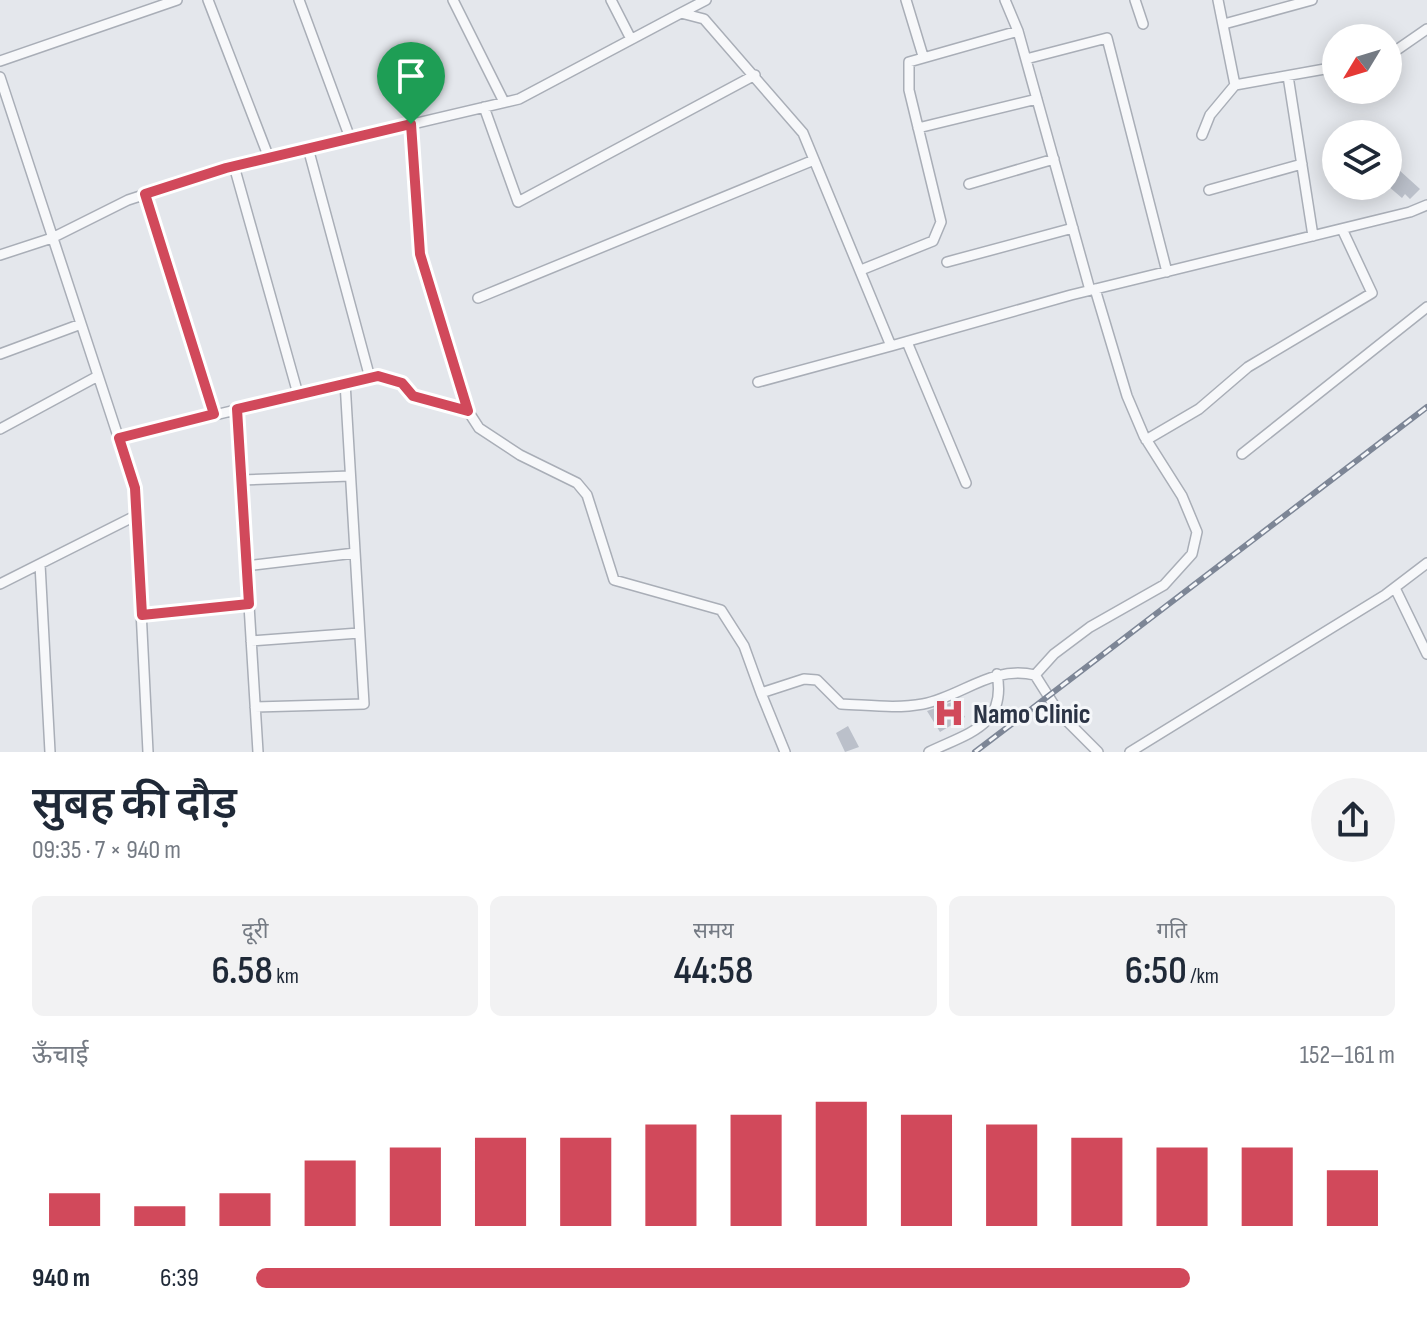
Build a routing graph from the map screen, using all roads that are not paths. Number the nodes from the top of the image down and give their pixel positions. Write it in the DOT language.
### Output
graph roads {
  1 [pos="177,0"];
  2 [pos="208,0"];
  3 [pos="299,0"];
  4 [pos="453,0"];
  5 [pos="611,0"];
  6 [pos="706,0"];
  7 [pos="906,0"];
  8 [pos="1005,0"];
  9 [pos="1135,0"];
  10 [pos="1218,0"];
  11 [pos="1312,0"];
  12 [pos="687,7"];
  13 [pos="1143,24"];
  14 [pos="1224,24"];
  15 [pos="1426,30"];
  16 [pos="1018,31"];
  17 [pos="631,39"];
  18 [pos="1402,46"];
  19 [pos="923,56"];
  20 [pos="1026,59"];
  21 [pos="0,61"];
  22 [pos="1322,70"];
  23 [pos="755,75"];
  24 [pos="1288,76"];
  25 [pos="0,77"];
  26 [pos="1235,85"];
  27 [pos="1037,99"];
  28 [pos="504,102"];
  29 [pos="484,107"];
  30 [pos="411,124"];
  31 [pos="918,128"];
  32 [pos="1202,135"];
  33 [pos="350,138"];
  34 [pos="308,148"];
  35 [pos="269,158"];
  36 [pos="1054,159"];
  37 [pos="814,160"];
  38 [pos="1302,164"];
  39 [pos="234,166"];
  40 [pos="969,184"];
  41 [pos="1209,190"];
  42 [pos="145,194"];
  43 [pos="1427,205"];
  44 [pos="1073,228"];
  45 [pos="1342,229"];
  46 [pos="1313,236"];
  47 [pos="52,238"];
  48 [pos="0,255"];
  49 [pos="947,262"];
  50 [pos="861,270"];
  51 [pos="1167,272"];
  52 [pos="1092,290"];
  53 [pos="478,298"];
  54 [pos="1427,307"];
  55 [pos="81,324"];
  56 [pos="907,342"];
  57 [pos="891,346"];
  58 [pos="0,354"];
  59 [pos="98,376"];
  60 [pos="370,378"];
  61 [pos="345,382"];
  62 [pos="758,382"];
  63 [pos="298,394"];
  64 [pos="237,409"];
  65 [pos="468,411"];
  66 [pos="214,414"];
  67 [pos="0,429"];
  68 [pos="119,438"];
  69 [pos="1146,440"];
  70 [pos="1242,454"];
  71 [pos="350,476"];
  72 [pos="241,480"];
  73 [pos="966,483"];
  74 [pos="137,515"];
  75 [pos="355,553"];
  76 [pos="1427,563"];
  77 [pos="40,564"];
  78 [pos="246,566"];
  79 [pos="0,584"];
  80 [pos="1395,588"];
  81 [pos="249,604"];
  82 [pos="142,615"];
  83 [pos="359,633"];
  84 [pos="251,641"];
  85 [pos="1427,654"];
  86 [pos="997,674"];
  87 [pos="1035,675"];
  88 [pos="761,693"];
  89 [pos="255,707"];
  90 [pos="50,752"];
  91 [pos="148,752"];
  92 [pos="258,752"];
  93 [pos="785,752"];
  94 [pos="929,752"];
  95 [pos="1098,752"];
  96 [pos="1130,752"];
  1 -- 21 [label="street"];
  2 -- 35 [label="street"];
  3 -- 33 [label="street"];
  4 -- 28 [label="street"];
  5 -- 17 [label="street"];
  6 -- 12 [label="street"];
  7 -- 19 [label="street"];
  8 -- 16 [label="street"];
  9 -- 13 [label="street"];
  10 -- 14 [label="street"];
  11 -- 14 [label="street"];
  12 -- 17 [label="street"];
  12 -- 23 [label="street"];
  14 -- 26 [label="street"];
  15 -- 18 [label="street"];
  16 -- 19 [label="street"];
  16 -- 20 [label="street"];
  17 -- 28 [label="street"];
  19 -- 31 [label="street"];
  20 -- 27 [label="street"];
  20 -- 51 [label="street"];
  22 -- 24 [label="street"];
  23 -- 29 [label="street"];
  23 -- 37 [label="street"];
  24 -- 26 [label="street"];
  24 -- 38 [label="street"];
  25 -- 47 [label="street"];
  26 -- 32 [label="street"];
  27 -- 31 [label="street"];
  27 -- 36 [label="street"];
  28 -- 29 [label="street"];
  29 -- 30 [label="street"];
  30 -- 33 [label="street"];
  30 -- 65 [label="street"];
  31 -- 50 [label="street"];
  33 -- 34 [label="street"];
  34 -- 35 [label="street"];
  34 -- 60 [label="street"];
  35 -- 39 [label="street"];
  36 -- 40 [label="street"];
  36 -- 44 [label="street"];
  37 -- 50 [label="street"];
  37 -- 53 [label="street"];
  38 -- 41 [label="street"];
  38 -- 46 [label="street"];
  39 -- 42 [label="street"];
  39 -- 63 [label="street"];
  42 -- 47 [label="street"];
  42 -- 66 [label="street"];
  43 -- 45 [label="street"];
  44 -- 49 [label="street"];
  44 -- 52 [label="street"];
  45 -- 46 [label="street"];
  45 -- 69 [label="street"];
  46 -- 51 [label="street"];
  47 -- 48 [label="street"];
  47 -- 55 [label="street"];
  50 -- 57 [label="street"];
  51 -- 52 [label="street"];
  52 -- 56 [label="street"];
  52 -- 69 [label="street"];
  54 -- 70 [label="street"];
  55 -- 58 [label="street"];
  55 -- 59 [label="street"];
  56 -- 57 [label="street"];
  56 -- 73 [label="street"];
  57 -- 62 [label="street"];
  59 -- 67 [label="street"];
  59 -- 68 [label="street"];
  60 -- 61 [label="street"];
  60 -- 65 [label="street"];
  61 -- 63 [label="street"];
  61 -- 71 [label="street"];
  63 -- 64 [label="street"];
  64 -- 66 [label="street"];
  64 -- 72 [label="street"];
  65 -- 88 [label="street"];
  66 -- 68 [label="street"];
  68 -- 74 [label="street"];
  69 -- 87 [label="street"];
  71 -- 72 [label="street"];
  71 -- 75 [label="street"];
  72 -- 78 [label="street"];
  74 -- 77 [label="street"];
  74 -- 82 [label="street"];
  75 -- 78 [label="street"];
  75 -- 83 [label="street"];
  76 -- 80 [label="street"];
  77 -- 79 [label="street"];
  77 -- 90 [label="street"];
  78 -- 81 [label="street"];
  80 -- 85 [label="street"];
  80 -- 96 [label="street"];
  81 -- 82 [label="street"];
  81 -- 84 [label="street"];
  82 -- 91 [label="street"];
  83 -- 84 [label="street"];
  83 -- 89 [label="street"];
  84 -- 89 [label="street"];
  86 -- 87 [label="street"];
  86 -- 88 [label="street"];
  86 -- 94 [label="street"];
  87 -- 95 [label="street"];
  88 -- 93 [label="street"];
  89 -- 92 [label="street"];
}
